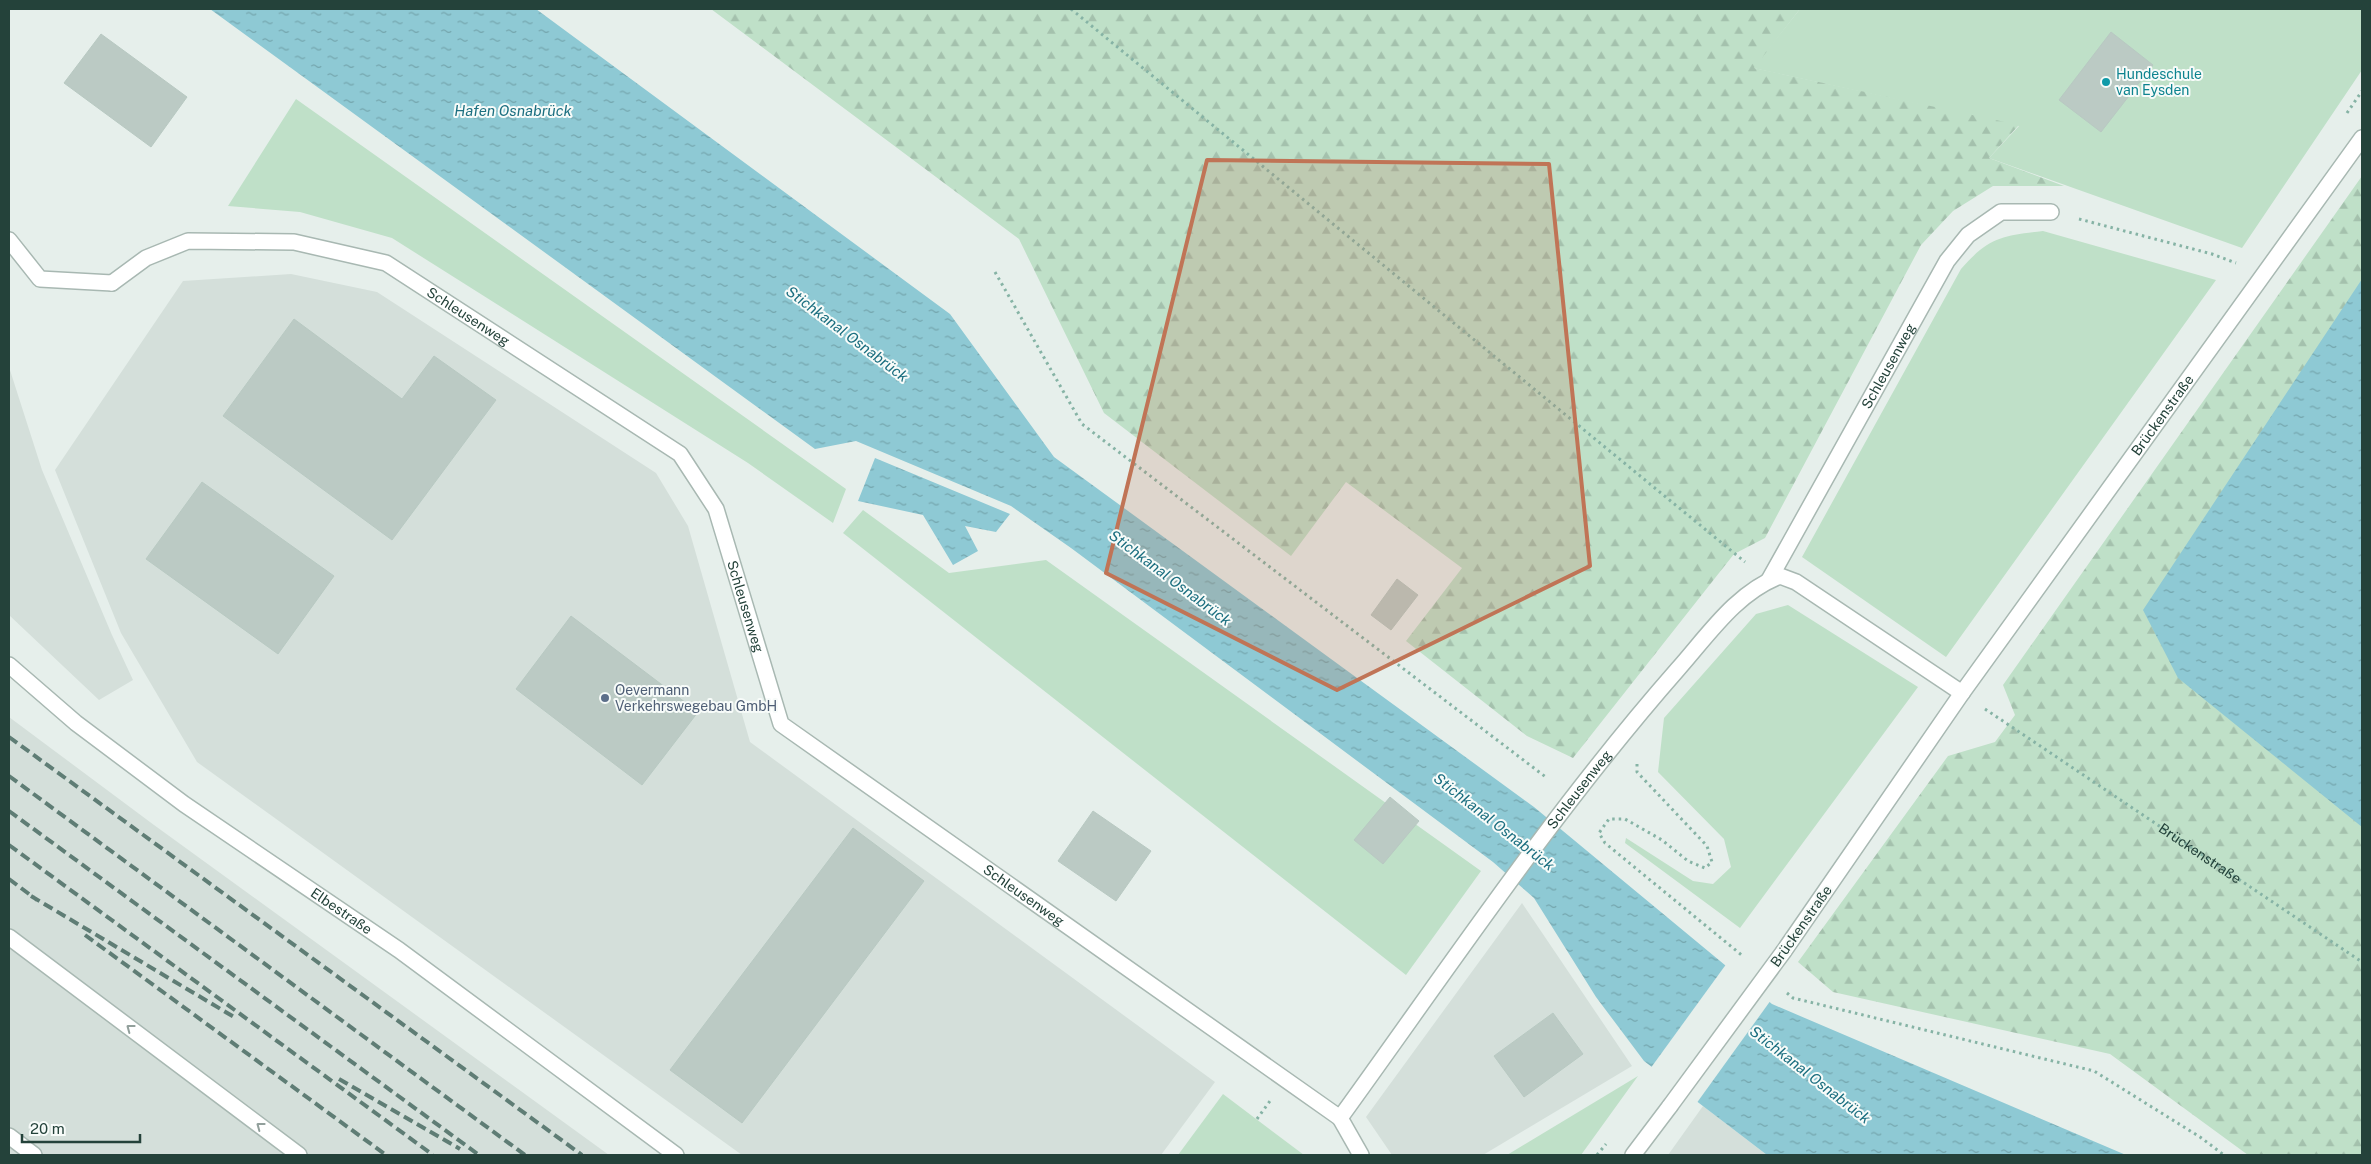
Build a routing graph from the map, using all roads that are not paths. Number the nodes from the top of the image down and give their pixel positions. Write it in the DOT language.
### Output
graph roads {
  1 [pos="2362,138"];
  2 [pos="2052,212"];
  3 [pos="9,240"];
  4 [pos="1769,580"];
  5 [pos="9,665"];
  6 [pos="1962,693"];
  7 [pos="9,937"];
  8 [pos="1340,1118"];
  9 [pos="9,1136"];
  10 [pos="34,1155"];
  11 [pos="299,1155"];
  12 [pos="676,1155"];
  13 [pos="1361,1155"];
  14 [pos="1633,1155"];
  1 -- 6 [label="street, Brückenstraße"];
  2 -- 4 [label="street, Schleusenweg"];
  3 -- 8 [label="street, Schleusenweg"];
  4 -- 6 [label="street"];
  4 -- 8 [label="street, Schleusenweg"];
  5 -- 12 [label="street, Elbestraße"];
  6 -- 14 [label="street, Brückenstraße, bridge"];
  11 -- 7 [label="street, one-way"];
  8 -- 13 [label="street, Schleusenweg"];
  9 -- 10 [label="street"];
}
